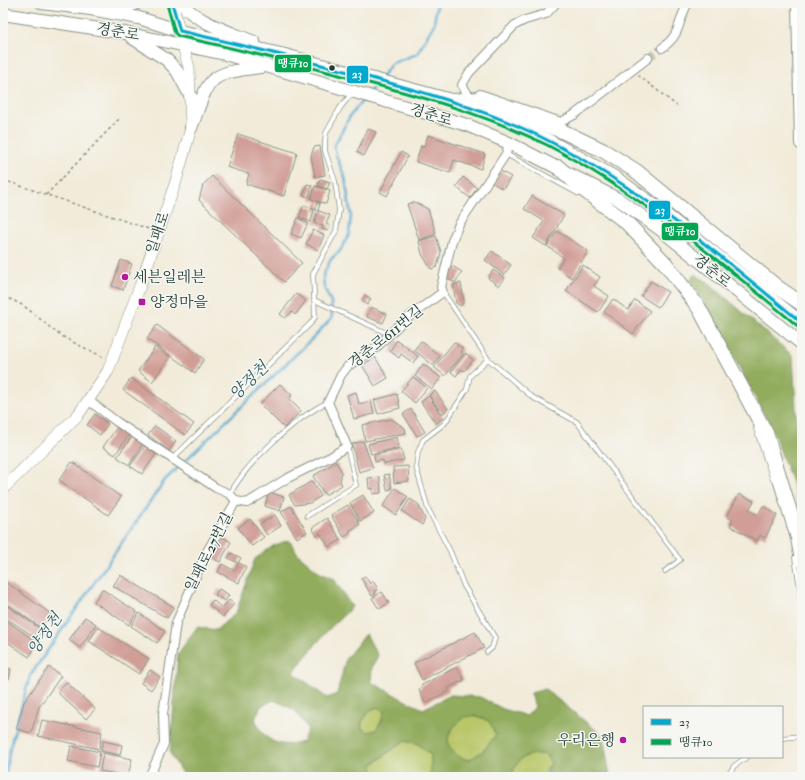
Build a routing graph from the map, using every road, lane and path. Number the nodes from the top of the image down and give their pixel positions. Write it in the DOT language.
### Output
graph roads {
  1 [pos="42,3"];
  2 [pos="137,3"];
  3 [pos="172,3"];
  4 [pos="181,3"];
  5 [pos="556,3"];
  6 [pos="688,3"];
  7 [pos="799,3"];
  8 [pos="91,9"];
  9 [pos="3,14"];
  10 [pos="180,31"];
  11 [pos="125,33"];
  12 [pos="184,44"];
  13 [pos="662,48"];
  14 [pos="285,55"];
  15 [pos="648,58"];
  16 [pos="266,66"];
  17 [pos="633,70"];
  18 [pos="356,92"];
  19 [pos="191,97"];
  20 [pos="472,99"];
  21 [pos="455,102"];
  22 [pos="677,106"];
  23 [pos="120,118"];
  24 [pos="801,121"];
  25 [pos="191,128"];
  26 [pos="802,143"];
  27 [pos="508,148"];
  28 [pos="558,166"];
  29 [pos="3,180"];
  30 [pos="46,195"];
  31 [pos="622,227"];
  32 [pos="158,232"];
  33 [pos="633,238"];
  34 [pos="659,264"];
  35 [pos="443,292"];
  36 [pos="3,297"];
  37 [pos="316,301"];
  38 [pos="802,304"];
  39 [pos="802,323"];
  40 [pos="389,334"];
  41 [pos="802,344"];
  42 [pos="488,359"];
  43 [pos="112,362"];
  44 [pos="88,400"];
  45 [pos="328,402"];
  46 [pos="754,425"];
  47 [pos="347,446"];
  48 [pos="174,459"];
  49 [pos="774,484"];
  50 [pos="3,489"];
  51 [pos="230,494"];
  52 [pos="236,501"];
  53 [pos="307,516"];
  54 [pos="798,555"];
  55 [pos="665,571"];
  56 [pos="802,600"];
  57 [pos="487,652"];
  58 [pos="802,736"];
  59 [pos="783,738"];
  60 [pos="746,758"];
  61 [pos="149,777"];
  62 [pos="727,777"];
  1 -- 8 [label="main road, 경춘로"];
  2 -- 8 [label="main road"];
  3 -- 10 [label="street, 일패로"];
  4 -- 14 [label="main road"];
  5 -- 20 [label="street"];
  6 -- 13 [label="street"];
  7 -- 24 [label="highway"];
  8 -- 10 [label="main road, 경춘로"];
  9 -- 11 [label="main road, 경춘로"];
  10 -- 12 [label="street, 일패로"];
  10 -- 14 [label="main road, 경춘로"];
  11 -- 12 [label="main road, 경춘로"];
  11 -- 19 [label="main road"];
  12 -- 16 [label="main road, 경춘로"];
  12 -- 19 [label="street, 일패로"];
  14 -- 21 [label="main road, 경춘로"];
  15 -- 17 [label="street"];
  16 -- 18 [label="main road, 경춘로"];
  16 -- 25 [label="main road"];
  17 -- 20 [label="street"];
  17 -- 22 [label="path"];
  18 -- 27 [label="main road, 경춘로"];
  18 -- 37 [label="lane"];
  19 -- 25 [label="street, 일패로"];
  20 -- 21 [label="highway"];
  20 -- 38 [label="highway"];
  21 -- 39 [label="main road, 경춘로"];
  23 -- 30 [label="path"];
  24 -- 26 [label="highway"];
  25 -- 32 [label="street, 일패로"];
  27 -- 28 [label="main road, 경춘로"];
  27 -- 31 [label="lane"];
  27 -- 35 [label="street"];
  28 -- 41 [label="main road, 경춘로"];
  28 -- 54 [label="highway"];
  29 -- 30 [label="path"];
  30 -- 32 [label="path"];
  32 -- 43 [label="street, 일패로"];
  33 -- 34 [label="lane"];
  35 -- 40 [label="street, 경춘로611번길"];
  35 -- 42 [label="lane"];
  36 -- 43 [label="path"];
  37 -- 40 [label="lane"];
  37 -- 48 [label="lane"];
  40 -- 45 [label="street, 경춘로611번길"];
  42 -- 55 [label="lane"];
  42 -- 57 [label="lane"];
  43 -- 44 [label="street, 일패로"];
  44 -- 48 [label="street, 일패로27번길"];
  44 -- 50 [label="street, 일패로"];
  45 -- 47 [label="street"];
  45 -- 51 [label="lane"];
  46 -- 49 [label="lane"];
  47 -- 52 [label="street"];
  47 -- 53 [label="lane"];
  48 -- 51 [label="street, 일패로27번길"];
  51 -- 52 [label="street, 일패로27번길"];
  52 -- 61 [label="street, 일패로27번길"];
  54 -- 56 [label="lane"];
  58 -- 59 [label="lane"];
  60 -- 62 [label="lane"];
}
